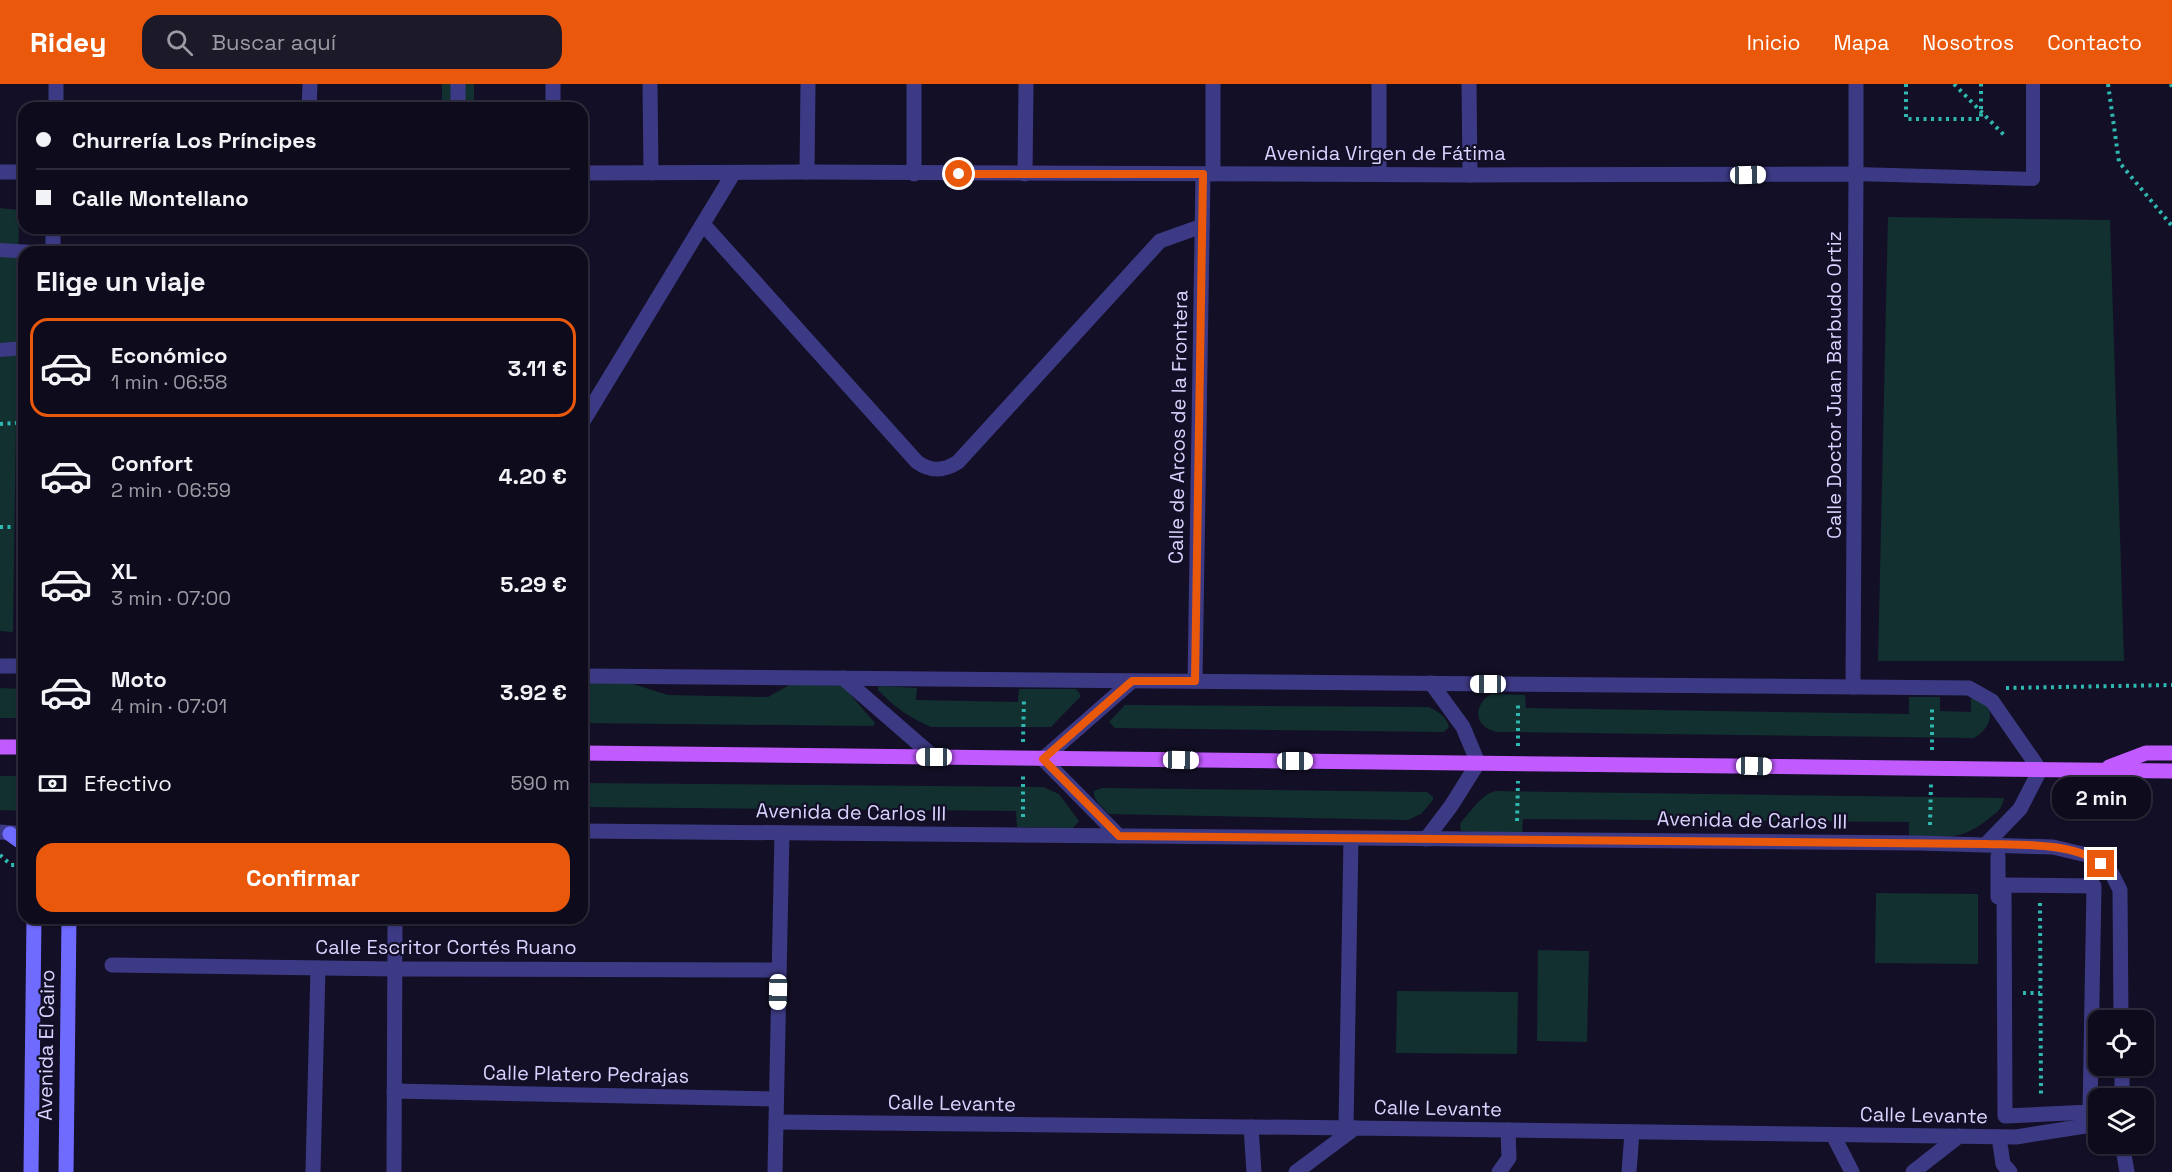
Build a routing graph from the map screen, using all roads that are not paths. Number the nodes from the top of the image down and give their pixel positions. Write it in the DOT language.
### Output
graph roads {
  1 [pos="56,84"];
  2 [pos="310,84"];
  3 [pos="458,84"];
  4 [pos="553,84"];
  5 [pos="650,84"];
  6 [pos="808,84"];
  7 [pos="915,84"];
  8 [pos="1026,84"];
  9 [pos="1214,84"];
  10 [pos="1379,84"];
  11 [pos="1469,84"];
  12 [pos="1856,84"];
  13 [pos="2033,84"];
  14 [pos="56,102"];
  15 [pos="309,102"];
  16 [pos="458,102"];
  17 [pos="553,102"];
  18 [pos="0,172"];
  19 [pos="18,172"];
  20 [pos="807,172"];
  21 [pos="588,173"];
  22 [pos="651,173"];
  23 [pos="733,174"];
  24 [pos="914,174"];
  25 [pos="1025,174"];
  26 [pos="1208,174"];
  27 [pos="1379,174"];
  28 [pos="1856,174"];
  29 [pos="1470,175"];
  30 [pos="703,224"];
  31 [pos="1202,226"];
  32 [pos="0,250"];
  33 [pos="18,251"];
  34 [pos="18,348"];
  35 [pos="0,350"];
  36 [pos="588,413"];
  37 [pos="0,666"];
  38 [pos="18,666"];
  39 [pos="588,676"];
  40 [pos="843,678"];
  41 [pos="1132,681"];
  42 [pos="1195,681"];
  43 [pos="1431,683"];
  44 [pos="1853,687"];
  45 [pos="0,747"];
  46 [pos="18,747"];
  47 [pos="588,753"];
  48 [pos="2172,753"];
  49 [pos="934,757"];
  50 [pos="1043,759"];
  51 [pos="1478,763"];
  52 [pos="2040,770"];
  53 [pos="2101,770"];
  54 [pos="2172,771"];
  55 [pos="588,831"];
  56 [pos="782,833"];
  57 [pos="1119,836"];
  58 [pos="1351,838"];
  59 [pos="1426,839"];
  60 [pos="1986,844"];
  61 [pos="1998,856"];
  62 [pos="2040,886"];
  63 [pos="34,924"];
  64 [pos="69,924"];
  65 [pos="395,924"];
  66 [pos="112,964"];
  67 [pos="318,968"];
  68 [pos="395,969"];
  69 [pos="779,970"];
  70 [pos="2121,1010"];
  71 [pos="394,1091"];
  72 [pos="776,1100"];
  73 [pos="776,1122"];
  74 [pos="2088,1126"];
  75 [pos="1251,1127"];
  76 [pos="1351,1128"];
  77 [pos="1508,1130"];
  78 [pos="1632,1132"];
  79 [pos="1833,1135"];
  80 [pos="1959,1136"];
  81 [pos="1999,1137"];
  82 [pos="2124,1154"];
  83 [pos="31,1172"];
  84 [pos="66,1172"];
  85 [pos="313,1172"];
  86 [pos="394,1172"];
  87 [pos="775,1172"];
  88 [pos="1254,1172"];
  89 [pos="1296,1172"];
  90 [pos="1499,1172"];
  91 [pos="1629,1172"];
  92 [pos="1852,1172"];
  93 [pos="1913,1172"];
  94 [pos="2010,1172"];
  95 [pos="2127,1172"];
  1 -- 14 [label="street"];
  2 -- 15 [label="street"];
  3 -- 16 [label="street"];
  4 -- 17 [label="street"];
  5 -- 22 [label="street"];
  6 -- 20 [label="street"];
  7 -- 24 [label="street"];
  8 -- 25 [label="street"];
  9 -- 26 [label="street, Calle de Arcos de la Frontera"];
  10 -- 27 [label="street"];
  11 -- 29 [label="street"];
  12 -- 28 [label="street, Calle Doctor Juan Barbudo Ortiz"];
  13 -- 28 [label="lane"];
  18 -- 19 [label="street"];
  20 -- 23 [label="street, Avenida Virgen de Fátima"];
  20 -- 24 [label="street, Avenida Virgen de Fátima"];
  21 -- 22 [label="street, Avenida Virgen de Fátima"];
  22 -- 23 [label="street, Avenida Virgen de Fátima"];
  23 -- 30 [label="street"];
  24 -- 25 [label="street, Avenida Virgen de Fátima"];
  25 -- 26 [label="street, Avenida Virgen de Fátima"];
  26 -- 27 [label="street, Avenida Virgen de Fátima"];
  26 -- 31 [label="street, Calle de Arcos de la Frontera"];
  27 -- 29 [label="street, Avenida Virgen de Fátima"];
  28 -- 29 [label="street, Avenida Virgen de Fátima"];
  28 -- 44 [label="street, Calle Doctor Juan Barbudo Ortiz"];
  30 -- 31 [label="street"];
  30 -- 36 [label="street"];
  31 -- 42 [label="street, Calle de Arcos de la Frontera"];
  32 -- 33 [label="lane"];
  34 -- 35 [label="lane"];
  37 -- 38 [label="street"];
  39 -- 40 [label="street"];
  40 -- 41 [label="street"];
  40 -- 49 [label="street"];
  41 -- 42 [label="street"];
  41 -- 50 [label="street"];
  42 -- 43 [label="street"];
  43 -- 44 [label="street"];
  43 -- 51 [label="street"];
  44 -- 52 [label="street"];
  45 -- 46 [label="main road"];
  47 -- 49 [label="main road"];
  48 -- 53 [label="main road"];
  49 -- 50 [label="main road"];
  50 -- 51 [label="main road"];
  50 -- 57 [label="street"];
  51 -- 52 [label="main road"];
  51 -- 59 [label="street"];
  52 -- 53 [label="main road"];
  52 -- 60 [label="street"];
  53 -- 54 [label="main road"];
  55 -- 56 [label="street, Avenida de Carlos III"];
  56 -- 57 [label="street, Avenida de Carlos III"];
  56 -- 69 [label="street"];
  57 -- 58 [label="street, Avenida de Carlos III"];
  58 -- 59 [label="street, Avenida de Carlos III"];
  58 -- 76 [label="street"];
  59 -- 60 [label="street, Avenida de Carlos III"];
  60 -- 70 [label="street, Avenida de Carlos III"];
  61 -- 81 [label="street"];
  62 -- 62 [label="street"];
  63 -- 83 [label="main road, Avenida El Cairo"];
  64 -- 84 [label="main road, Avenida El Cairo"];
  65 -- 68 [label="street"];
  66 -- 67 [label="street, Calle Escritor Cortés Ruano"];
  67 -- 68 [label="street, Calle Escritor Cortés Ruano"];
  67 -- 85 [label="street"];
  68 -- 69 [label="street, Calle Escritor Cortés Ruano"];
  68 -- 71 [label="street"];
  69 -- 72 [label="street"];
  71 -- 72 [label="street, Calle Platero Pedrajas"];
  71 -- 86 [label="street"];
  72 -- 73 [label="street"];
  73 -- 75 [label="street, Calle Levante"];
  73 -- 87 [label="street"];
  74 -- 81 [label="street, Calle Levante"];
  75 -- 76 [label="street, Calle Levante"];
  75 -- 88 [label="street"];
  76 -- 77 [label="street, Calle Levante"];
  76 -- 89 [label="street"];
  77 -- 78 [label="street, Calle Levante"];
  77 -- 90 [label="street"];
  78 -- 79 [label="street, Calle Levante"];
  78 -- 91 [label="street"];
  79 -- 80 [label="street, Calle Levante"];
  79 -- 92 [label="street"];
  80 -- 81 [label="street, Calle Levante"];
  80 -- 93 [label="street"];
  81 -- 94 [label="street"];
  82 -- 95 [label="street"];
}
